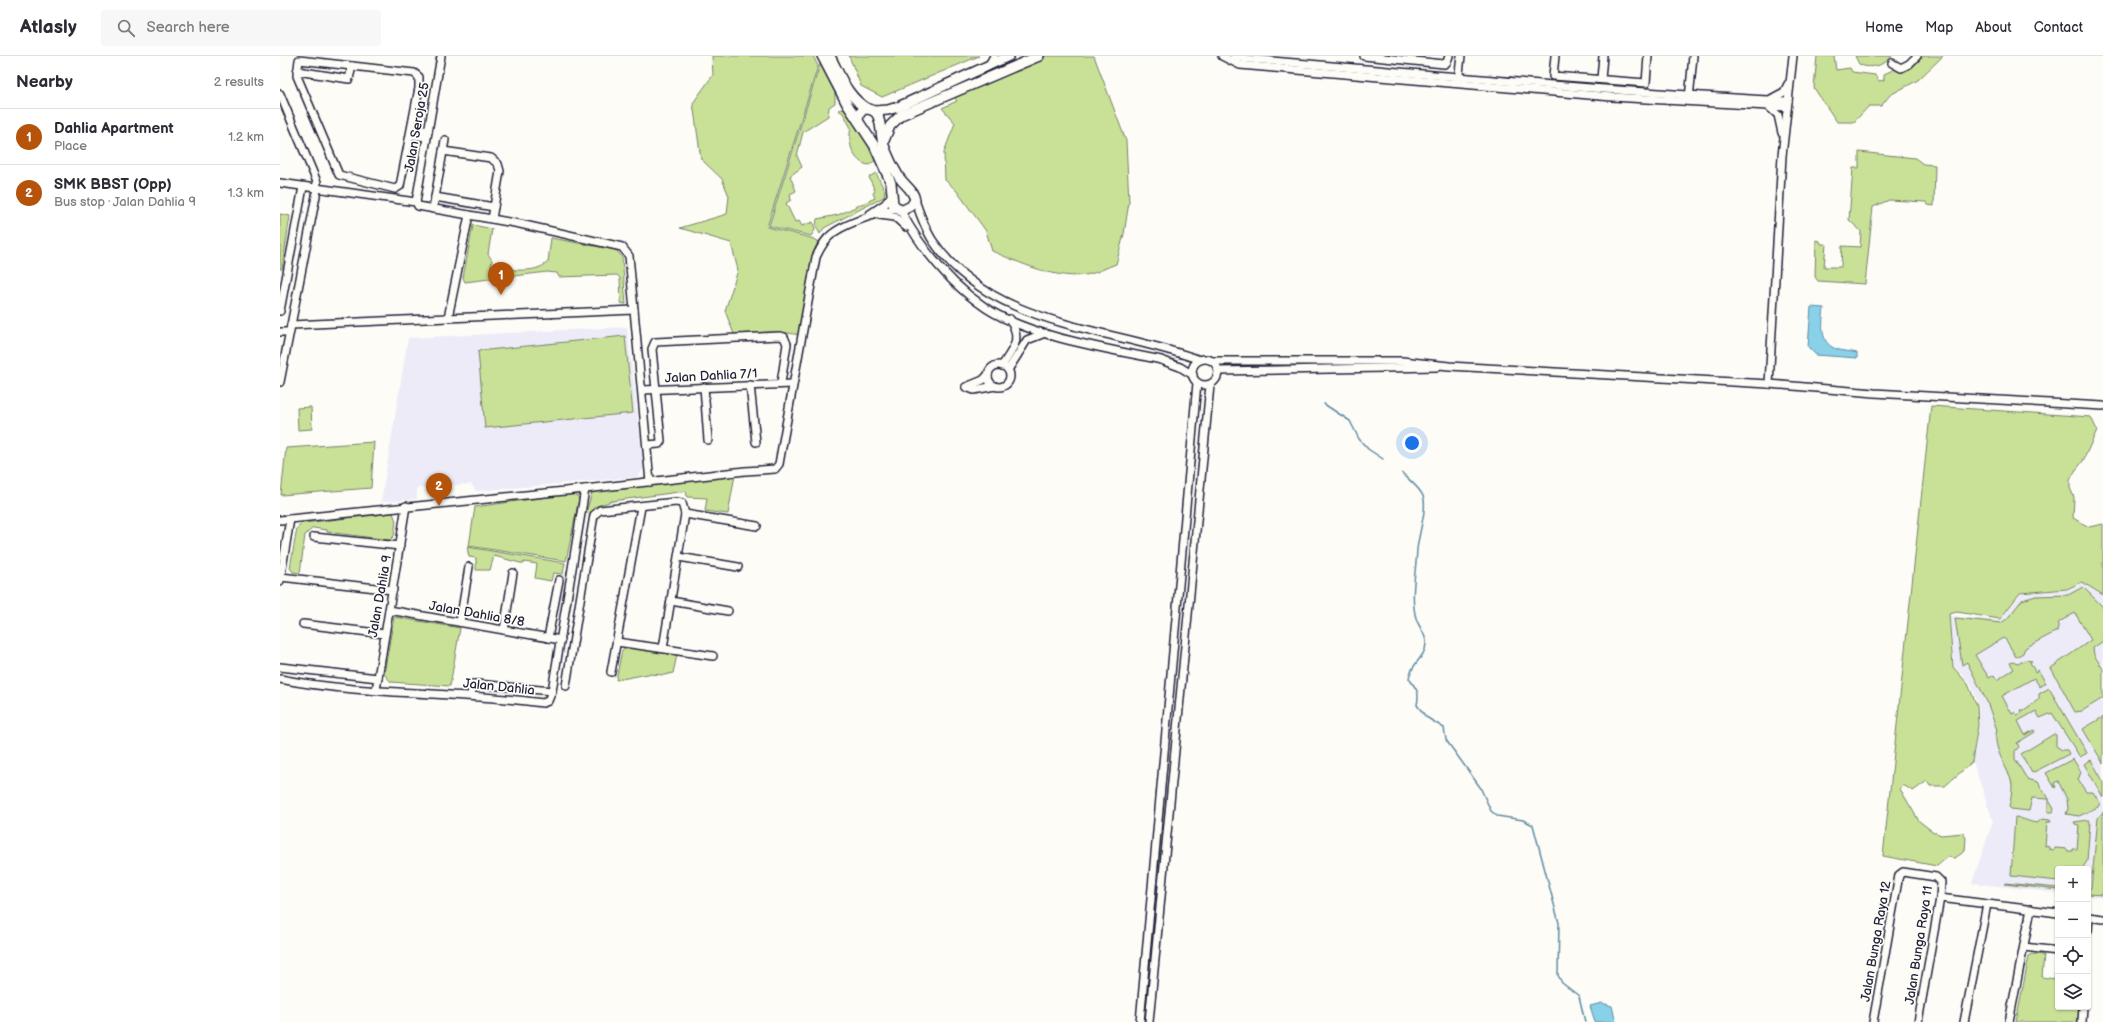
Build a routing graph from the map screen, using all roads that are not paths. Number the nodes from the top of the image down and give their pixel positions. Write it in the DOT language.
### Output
graph roads {
  1 [pos="441,56"];
  2 [pos="822,56"];
  3 [pos="830,56"];
  4 [pos="994,56"];
  5 [pos="1009,56"];
  6 [pos="1039,56"];
  7 [pos="1222,56"];
  8 [pos="1234,56"];
  9 [pos="1364,56"];
  10 [pos="1449,56"];
  11 [pos="1461,56"];
  12 [pos="1555,56"];
  13 [pos="1603,56"];
  14 [pos="1648,56"];
  15 [pos="1693,56"];
  16 [pos="1793,56"];
  17 [pos="1917,56"];
  18 [pos="1403,59"];
  19 [pos="1425,59"];
  20 [pos="1892,63"];
  21 [pos="989,65"];
  22 [pos="352,66"];
  23 [pos="297,71"];
  24 [pos="1791,75"];
  25 [pos="1601,79"];
  26 [pos="1459,81"];
  27 [pos="280,94"];
  28 [pos="1689,98"];
  29 [pos="1769,103"];
  30 [pos="1787,104"];
  31 [pos="871,110"];
  32 [pos="858,121"];
  33 [pos="412,131"];
  34 [pos="427,134"];
  35 [pos="1784,139"];
  36 [pos="445,140"];
  37 [pos="883,143"];
  38 [pos="444,151"];
  39 [pos="280,183"];
  40 [pos="303,187"];
  41 [pos="317,188"];
  42 [pos="892,195"];
  43 [pos="435,197"];
  44 [pos="915,200"];
  45 [pos="416,202"];
  46 [pos="494,207"];
  47 [pos="433,208"];
  48 [pos="899,210"];
  49 [pos="876,215"];
  50 [pos="469,216"];
  51 [pos="865,218"];
  52 [pos="492,219"];
  53 [pos="913,234"];
  54 [pos="283,280"];
  55 [pos="634,310"];
  56 [pos="280,311"];
  57 [pos="448,318"];
  58 [pos="1010,319"];
  59 [pos="291,329"];
  60 [pos="280,332"];
  61 [pos="1045,332"];
  62 [pos="1200,360"];
  63 [pos="1212,361"];
  64 [pos="1449,366"];
  65 [pos="1005,368"];
  66 [pos="1219,371"];
  67 [pos="988,375"];
  68 [pos="1192,375"];
  69 [pos="280,382"];
  70 [pos="781,383"];
  71 [pos="1198,383"];
  72 [pos="793,384"];
  73 [pos="1210,384"];
  74 [pos="1769,384"];
  75 [pos="750,385"];
  76 [pos="995,386"];
  77 [pos="704,387"];
  78 [pos="642,390"];
  79 [pos="656,390"];
  80 [pos="2103,406"];
  81 [pos="708,440"];
  82 [pos="756,442"];
  83 [pos="647,445"];
  84 [pos="650,482"];
  85 [pos="585,489"];
  86 [pos="406,506"];
  87 [pos="640,507"];
  88 [pos="686,514"];
  89 [pos="290,519"];
  90 [pos="280,520"];
  91 [pos="757,526"];
  92 [pos="314,537"];
  93 [pos="590,545"];
  94 [pos="400,546"];
  95 [pos="576,546"];
  96 [pos="282,554"];
  97 [pos="679,557"];
  98 [pos="469,567"];
  99 [pos="738,567"];
  100 [pos="513,573"];
  101 [pos="280,579"];
  102 [pos="570,586"];
  103 [pos="392,590"];
  104 [pos="671,601"];
  105 [pos="389,610"];
  106 [pos="728,611"];
  107 [pos="460,622"];
  108 [pos="303,624"];
  109 [pos="504,630"];
  110 [pos="385,634"];
  111 [pos="548,638"];
  112 [pos="561,640"];
  113 [pos="617,642"];
  114 [pos="663,648"];
  115 [pos="713,656"];
  116 [pos="280,668"];
  117 [pos="611,672"];
  118 [pos="378,678"];
  119 [pos="280,679"];
  120 [pos="566,686"];
  121 [pos="376,690"];
  122 [pos="552,691"];
  123 [pos="470,695"];
  124 [pos="1932,877"];
  125 [pos="1940,898"];
  126 [pos="1987,904"];
  127 [pos="2031,909"];
  128 [pos="2055,913"];
  129 [pos="2091,917"];
  130 [pos="2103,919"];
  131 [pos="2024,947"];
  132 [pos="2055,951"];
  133 [pos="2083,1010"];
  134 [pos="1140,1022"];
  135 [pos="1149,1022"];
  136 [pos="1873,1022"];
  137 [pos="1918,1022"];
  138 [pos="1964,1022"];
  139 [pos="2010,1022"];
  140 [pos="2082,1022"];
  1 -- 34 [label="street, Jalan Seroja 25"];
  2 -- 32 [label="main road"];
  3 -- 31 [label="main road"];
  4 -- 21 [label="street"];
  5 -- 21 [label="main road"];
  6 -- 37 [label="main road"];
  7 -- 26 [label="street"];
  8 -- 26 [label="street"];
  9 -- 18 [label="street"];
  10 -- 19 [label="street"];
  11 -- 26 [label="street"];
  12 -- 25 [label="street"];
  13 -- 25 [label="street"];
  14 -- 25 [label="street"];
  15 -- 28 [label="street"];
  16 -- 24 [label="street"];
  17 -- 20 [label="street"];
  18 -- 19 [label="street"];
  21 -- 31 [label="main road"];
  22 -- 23 [label="street"];
  22 -- 23 [label="street"];
  22 -- 33 [label="street"];
  23 -- 33 [label="street"];
  24 -- 29 [label="street"];
  24 -- 30 [label="street"];
  26 -- 28 [label="street"];
  27 -- 41 [label="street"];
  28 -- 29 [label="street"];
  29 -- 30 [label="street"];
  29 -- 35 [label="street"];
  30 -- 35 [label="street"];
  31 -- 32 [label="main road"];
  31 -- 37 [label="main road"];
  32 -- 42 [label="main road"];
  33 -- 34 [label="street"];
  34 -- 45 [label="street, Jalan Seroja 25"];
  35 -- 74 [label="street"];
  36 -- 38 [label="street"];
  37 -- 44 [label="main road"];
  38 -- 43 [label="street"];
  38 -- 46 [label="street"];
  39 -- 40 [label="street"];
  40 -- 41 [label="street"];
  40 -- 54 [label="street"];
  41 -- 45 [label="street"];
  41 -- 59 [label="street"];
  42 -- 48 [label="main road"];
  42 -- 51 [label="street"];
  43 -- 46 [label="street"];
  43 -- 47 [label="street"];
  44 -- 48 [label="main road"];
  44 -- 62 [label="street"];
  45 -- 47 [label="street"];
  46 -- 52 [label="street"];
  47 -- 50 [label="street"];
  48 -- 49 [label="street"];
  48 -- 53 [label="street"];
  49 -- 51 [label="street"];
  49 -- 53 [label="street"];
  50 -- 52 [label="street"];
  50 -- 57 [label="street"];
  51 -- 72 [label="street"];
  52 -- 55 [label="street"];
  53 -- 58 [label="street"];
  54 -- 56 [label="street"];
  55 -- 57 [label="street"];
  55 -- 78 [label="street"];
  57 -- 59 [label="street"];
  58 -- 61 [label="street"];
  58 -- 65 [label="street"];
  59 -- 60 [label="street"];
  59 -- 69 [label="street"];
  61 -- 65 [label="street"];
  61 -- 68 [label="street"];
  62 -- 63 [label="street"];
  62 -- 68 [label="street"];
  63 -- 64 [label="street"];
  63 -- 66 [label="street"];
  64 -- 66 [label="street"];
  64 -- 74 [label="street"];
  65 -- 67 [label="street"];
  65 -- 76 [label="street"];
  66 -- 73 [label="street"];
  67 -- 76 [label="street"];
  67 -- 76 [label="street"];
  68 -- 71 [label="street"];
  70 -- 72 [label="street, Jalan Dahlia 7/1"];
  70 -- 75 [label="street, Jalan Dahlia 7/1"];
  70 -- 79 [label="street"];
  71 -- 73 [label="street"];
  71 -- 134 [label="street"];
  72 -- 84 [label="street"];
  73 -- 135 [label="street"];
  74 -- 80 [label="street"];
  75 -- 77 [label="street, Jalan Dahlia 7/1"];
  75 -- 82 [label="street"];
  77 -- 79 [label="street, Jalan Dahlia 7/1"];
  77 -- 81 [label="street"];
  78 -- 79 [label="street, Jalan Dahlia 7/1"];
  78 -- 83 [label="street"];
  79 -- 83 [label="street"];
  83 -- 84 [label="street"];
  84 -- 85 [label="street"];
  85 -- 86 [label="street"];
  85 -- 95 [label="street, Jalan Dahlia"];
  86 -- 89 [label="street"];
  86 -- 94 [label="street, Jalan Dahlia 9"];
  87 -- 88 [label="street"];
  87 -- 93 [label="street"];
  87 -- 113 [label="street"];
  88 -- 91 [label="street"];
  88 -- 97 [label="street"];
  89 -- 90 [label="street"];
  89 -- 96 [label="street"];
  92 -- 94 [label="street"];
  93 -- 95 [label="street"];
  93 -- 120 [label="street"];
  94 -- 103 [label="street, Jalan Dahlia 9"];
  95 -- 102 [label="street, Jalan Dahlia"];
  96 -- 101 [label="street"];
  97 -- 99 [label="street"];
  97 -- 104 [label="street"];
  98 -- 107 [label="street"];
  100 -- 109 [label="street"];
  101 -- 103 [label="street"];
  102 -- 111 [label="street"];
  102 -- 112 [label="street, Jalan Dahlia"];
  103 -- 105 [label="street, Jalan Dahlia 9"];
  104 -- 106 [label="street"];
  104 -- 114 [label="street"];
  105 -- 107 [label="street, Jalan Dahlia 8/8"];
  105 -- 110 [label="street, Jalan Dahlia 9"];
  107 -- 109 [label="street, Jalan Dahlia 8/8"];
  108 -- 110 [label="street"];
  109 -- 111 [label="street, Jalan Dahlia 8/8"];
  110 -- 118 [label="street, Jalan Dahlia 9"];
  111 -- 112 [label="street, Jalan Dahlia 8/8"];
  112 -- 122 [label="street, Jalan Dahlia"];
  113 -- 114 [label="street"];
  113 -- 117 [label="street"];
  114 -- 115 [label="street"];
  116 -- 118 [label="street"];
  118 -- 121 [label="street, Jalan Dahlia 9"];
  119 -- 121 [label="street, Jalan Dahlia"];
  121 -- 123 [label="street, Jalan Dahlia"];
  122 -- 123 [label="street, Jalan Dahlia"];
  122 -- 123 [label="street"];
  124 -- 125 [label="street, Jalan Bunga Raya 11"];
  124 -- 136 [label="street, Jalan Bunga Raya 12"];
  125 -- 126 [label="street"];
  125 -- 137 [label="street, Jalan Bunga Raya 11"];
  126 -- 127 [label="street"];
  126 -- 138 [label="street"];
  127 -- 128 [label="street"];
  127 -- 131 [label="street"];
  129 -- 130 [label="street"];
  131 -- 132 [label="street"];
  131 -- 139 [label="street"];
  133 -- 140 [label="street"];
}
